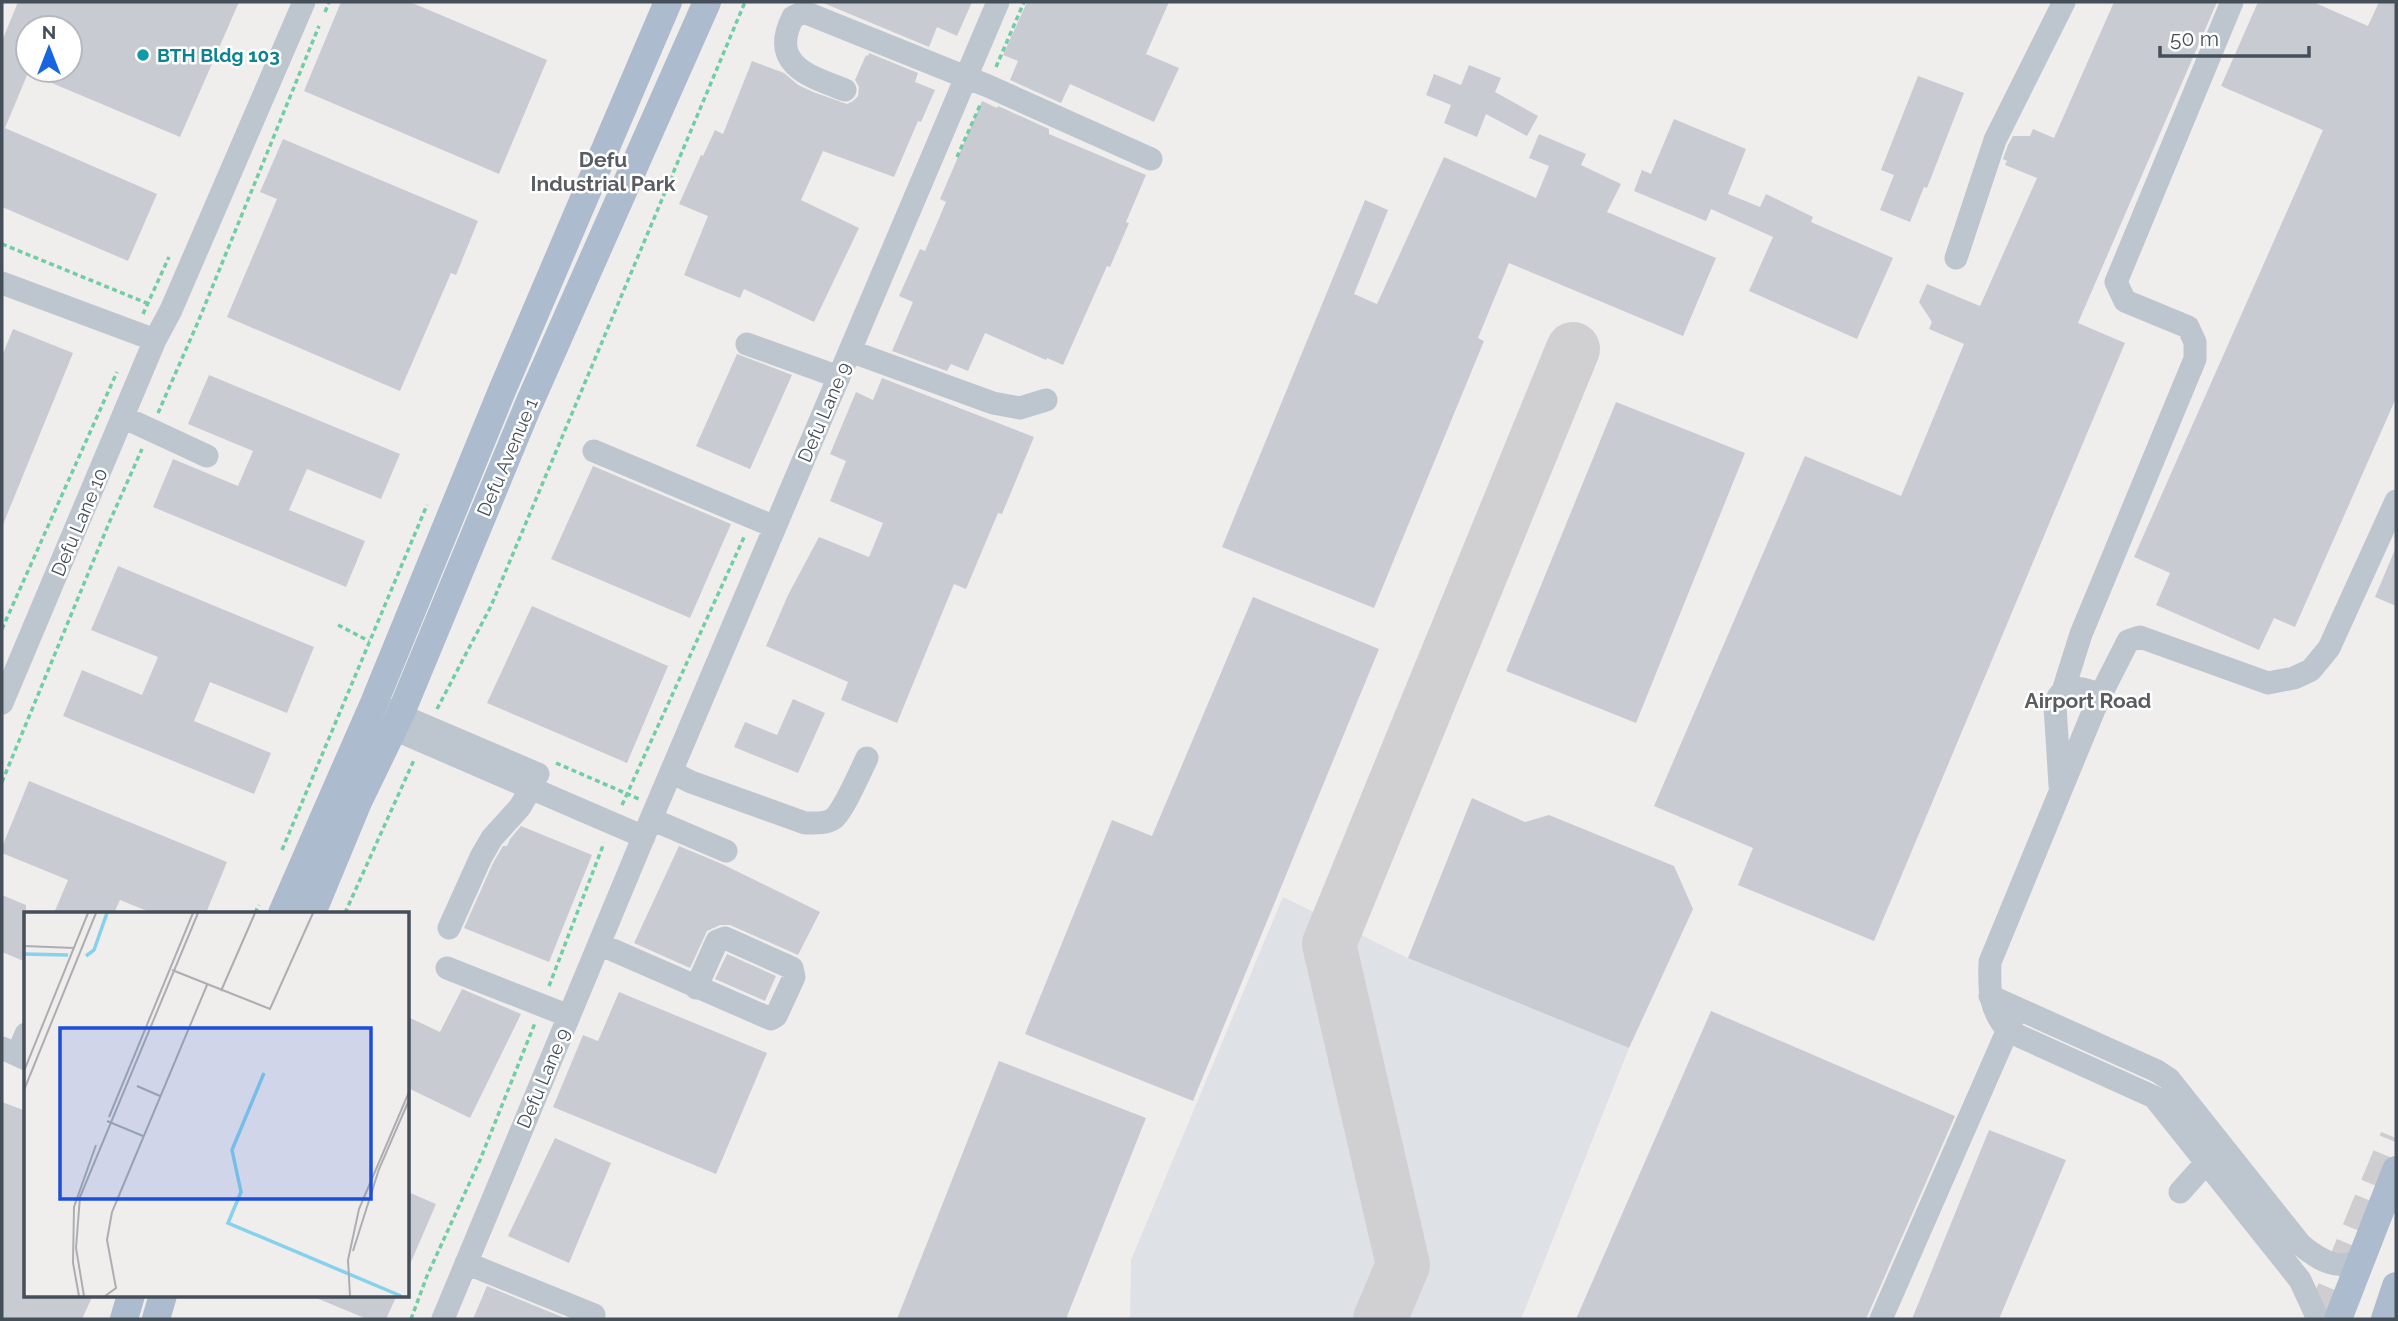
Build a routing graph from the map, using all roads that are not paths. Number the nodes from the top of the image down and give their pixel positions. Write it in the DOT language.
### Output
graph roads {
  1 [pos="304,2"];
  2 [pos="668,2"];
  3 [pos="707,2"];
  4 [pos="998,2"];
  5 [pos="2064,2"];
  6 [pos="2232,2"];
  7 [pos="966,78"];
  8 [pos="845,90"];
  9 [pos="1152,159"];
  10 [pos="1956,258"];
  11 [pos="4,290"];
  12 [pos="155,340"];
  13 [pos="747,344"];
  14 [pos="850,351"];
  15 [pos="839,377"];
  16 [pos="1046,400"];
  17 [pos="123,417"];
  18 [pos="594,451"];
  19 [pos="207,456"];
  20 [pos="2396,501"];
  21 [pos="775,527"];
  22 [pos="2063,691"];
  23 [pos="2098,700"];
  24 [pos="2,703"];
  25 [pos="384,716"];
  26 [pos="426,734"];
  27 [pos="867,758"];
  28 [pos="671,772"];
  29 [pos="531,788"];
  30 [pos="2061,791"];
  31 [pos="648,826"];
  32 [pos="726,851"];
  33 [pos="283,912"];
  34 [pos="312,912"];
  35 [pos="449,928"];
  36 [pos="599,944"];
  37 [pos="447,968"];
  38 [pos="696,988"];
  39 [pos="1990,996"];
  40 [pos="2017,1008"];
  41 [pos="569,1016"];
  42 [pos="2008,1031"];
  43 [pos="2113,1051"];
  44 [pos="2103,1074"];
  45 [pos="2205,1164"];
  46 [pos="2396,1170"];
  47 [pos="2180,1192"];
  48 [pos="2361,1259"];
  49 [pos="466,1263"];
  50 [pos="131,1296"];
  51 [pos="163,1296"];
  52 [pos="594,1315"];
  53 [pos="124,1319"];
  54 [pos="156,1319"];
  55 [pos="443,1319"];
  56 [pos="1881,1319"];
  57 [pos="2318,1319"];
  58 [pos="2338,1319"];
  1 -- 12 [label="street, Defu Lane 10"];
  2 -- 25 [label="main road, Defu Avenue 1"];
  3 -- 25 [label="main road, Defu Avenue 1"];
  4 -- 7 [label="street, Defu Lane 9"];
  5 -- 10 [label="street"];
  6 -- 22 [label="street"];
  7 -- 8 [label="street"];
  7 -- 9 [label="street"];
  7 -- 14 [label="street, Defu Lane 9"];
  11 -- 12 [label="street"];
  12 -- 17 [label="street, Defu Lane 10"];
  13 -- 15 [label="street"];
  14 -- 15 [label="street, Defu Lane 9"];
  14 -- 16 [label="street"];
  15 -- 21 [label="street, Defu Lane 9"];
  17 -- 19 [label="street"];
  17 -- 24 [label="street, Defu Lane 10"];
  18 -- 21 [label="street"];
  20 -- 23 [label="street"];
  21 -- 28 [label="street, Defu Lane 9"];
  22 -- 23 [label="street"];
  22 -- 30 [label="street"];
  23 -- 30 [label="street"];
  25 -- 26 [label="street"];
  25 -- 33 [label="main road, Defu Avenue 1"];
  25 -- 34 [label="main road, Defu Avenue 1"];
  26 -- 29 [label="street"];
  26 -- 31 [label="street"];
  27 -- 28 [label="street"];
  28 -- 31 [label="street, Defu Lane 9"];
  29 -- 31 [label="street"];
  29 -- 35 [label="street"];
  30 -- 39 [label="street"];
  31 -- 32 [label="street"];
  31 -- 36 [label="street, Defu Lane 9"];
  36 -- 38 [label="street"];
  36 -- 41 [label="street, Defu Lane 9"];
  37 -- 41 [label="street"];
  39 -- 40 [label="street"];
  39 -- 42 [label="street"];
  40 -- 42 [label="street"];
  40 -- 43 [label="street"];
  41 -- 49 [label="street, Defu Lane 9"];
  42 -- 44 [label="street"];
  42 -- 56 [label="street"];
  43 -- 44 [label="street"];
  43 -- 48 [label="street"];
  44 -- 45 [label="street"];
  45 -- 47 [label="street"];
  45 -- 57 [label="street"];
  46 -- 48 [label="main road"];
  48 -- 58 [label="main road"];
  49 -- 52 [label="street"];
  49 -- 55 [label="street, Defu Lane 9"];
  50 -- 53 [label="main road"];
  51 -- 54 [label="main road"];
}
